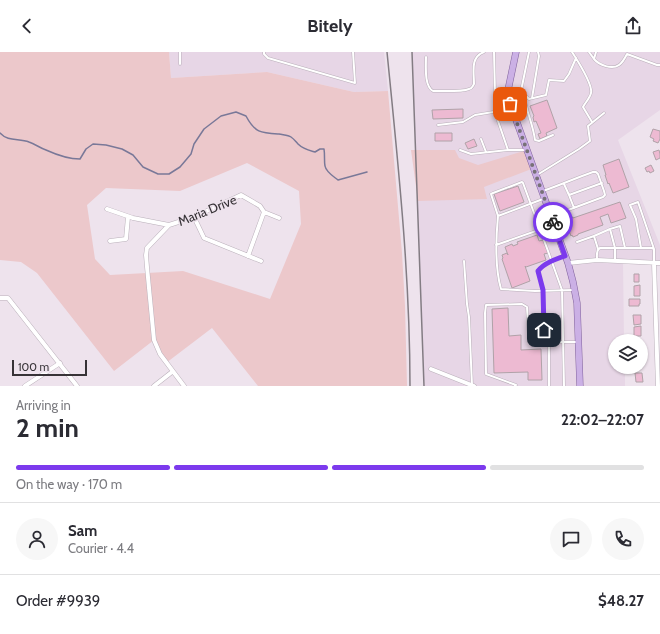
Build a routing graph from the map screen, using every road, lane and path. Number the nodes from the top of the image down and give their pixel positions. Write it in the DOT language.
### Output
graph roads {
  1 [pos="180,52"];
  2 [pos="264,52"];
  3 [pos="353,52"];
  4 [pos="484,52"];
  5 [pos="494,52"];
  6 [pos="516,52"];
  7 [pos="529,52"];
  8 [pos="538,52"];
  9 [pos="572,52"];
  10 [pos="589,52"];
  11 [pos="596,52"];
  12 [pos="426,57"];
  13 [pos="576,58"];
  14 [pos="594,59"];
  15 [pos="180,64"];
  16 [pos="660,65"];
  17 [pos="521,91"];
  18 [pos="524,94"];
  19 [pos="507,95"];
  20 [pos="532,98"];
  21 [pos="512,109"];
  22 [pos="604,113"];
  23 [pos="498,120"];
  24 [pos="592,122"];
  25 [pos="438,125"];
  26 [pos="553,135"];
  27 [pos="481,139"];
  28 [pos="460,150"];
  29 [pos="508,150"];
  30 [pos="527,150"];
  31 [pos="486,152"];
  32 [pos="536,176"];
  33 [pos="602,183"];
  34 [pos="564,184"];
  35 [pos="542,192"];
  36 [pos="569,195"];
  37 [pos="544,198"];
  38 [pos="531,203"];
  39 [pos="574,208"];
  40 [pos="107,209"];
  41 [pos="264,212"];
  42 [pos="498,216"];
  43 [pos="551,216"];
  44 [pos="128,217"];
  45 [pos="194,217"];
  46 [pos="278,218"];
  47 [pos="169,225"];
  48 [pos="554,225"];
  49 [pos="610,229"];
  50 [pos="541,230"];
  51 [pos="594,236"];
  52 [pos="110,241"];
  53 [pos="577,242"];
  54 [pos="496,245"];
  55 [pos="616,248"];
  56 [pos="625,248"];
  57 [pos="641,248"];
  58 [pos="598,249"];
  59 [pos="654,249"];
  60 [pos="248,256"];
  61 [pos="565,256"];
  62 [pos="597,260"];
  63 [pos="464,261"];
  64 [pos="552,261"];
  65 [pos="615,261"];
  66 [pos="261,262"];
  67 [pos="568,263"];
  68 [pos="654,263"];
  69 [pos="660,263"];
  70 [pos="543,290"];
  71 [pos="562,290"];
  72 [pos="575,290"];
  73 [pos="0,298"];
  74 [pos="544,330"];
  75 [pos="549,342"];
  76 [pos="562,342"];
  77 [pos="578,342"];
  78 [pos="60,363"];
  79 [pos="431,369"];
  80 [pos="172,372"];
  81 [pos="25,386"];
  82 [pos="77,386"];
  83 [pos="154,386"];
  84 [pos="184,386"];
  85 [pos="472,386"];
  86 [pos="516,386"];
  87 [pos="549,386"];
  88 [pos="564,386"];
  89 [pos="580,386"];
  90 [pos="658,386"];
  1 -- 15 [label="lane"];
  2 -- 3 [label="lane"];
  4 -- 12 [label="lane"];
  5 -- 19 [label="lane"];
  6 -- 19 [label="main road"];
  7 -- 17 [label="lane"];
  8 -- 20 [label="lane"];
  9 -- 13 [label="lane"];
  10 -- 14 [label="lane"];
  11 -- 14 [label="lane"];
  13 -- 20 [label="lane"];
  13 -- 24 [label="lane"];
  14 -- 16 [label="lane"];
  17 -- 18 [label="lane"];
  17 -- 19 [label="lane"];
  18 -- 20 [label="lane"];
  18 -- 26 [label="lane"];
  19 -- 21 [label="main road"];
  21 -- 25 [label="lane"];
  21 -- 30 [label="main road"];
  22 -- 24 [label="lane"];
  23 -- 29 [label="lane"];
  24 -- 32 [label="lane"];
  27 -- 31 [label="lane"];
  28 -- 31 [label="lane"];
  29 -- 30 [label="lane"];
  29 -- 31 [label="lane"];
  30 -- 32 [label="main road"];
  32 -- 35 [label="main road"];
  33 -- 34 [label="lane"];
  33 -- 36 [label="lane"];
  33 -- 39 [label="lane"];
  34 -- 35 [label="lane"];
  34 -- 36 [label="lane"];
  35 -- 37 [label="main road"];
  36 -- 39 [label="lane"];
  37 -- 38 [label="lane"];
  37 -- 43 [label="main road"];
  38 -- 42 [label="lane"];
  38 -- 42 [label="lane"];
  38 -- 50 [label="lane"];
  39 -- 43 [label="lane"];
  40 -- 44 [label="street"];
  41 -- 45 [label="street, Maria Drive"];
  41 -- 46 [label="street, Maria Drive"];
  41 -- 60 [label="street"];
  42 -- 54 [label="lane"];
  43 -- 48 [label="main road"];
  44 -- 47 [label="street"];
  44 -- 52 [label="street"];
  45 -- 47 [label="street, Maria Drive"];
  45 -- 60 [label="street"];
  47 -- 80 [label="street, Maria Drive"];
  48 -- 50 [label="lane"];
  48 -- 61 [label="main road"];
  49 -- 51 [label="lane"];
  49 -- 55 [label="lane"];
  49 -- 56 [label="lane"];
  50 -- 54 [label="lane"];
  50 -- 64 [label="lane"];
  51 -- 53 [label="lane"];
  51 -- 58 [label="lane"];
  54 -- 70 [label="lane"];
  55 -- 56 [label="lane"];
  55 -- 58 [label="lane"];
  55 -- 65 [label="lane"];
  56 -- 57 [label="lane"];
  57 -- 59 [label="lane"];
  57 -- 59 [label="lane"];
  58 -- 62 [label="lane"];
  59 -- 68 [label="lane"];
  60 -- 66 [label="street"];
  61 -- 64 [label="lane"];
  61 -- 67 [label="main road"];
  62 -- 65 [label="street"];
  62 -- 67 [label="street"];
  63 -- 85 [label="lane"];
  64 -- 70 [label="lane"];
  64 -- 71 [label="lane"];
  65 -- 68 [label="street"];
  67 -- 72 [label="main road"];
  68 -- 69 [label="street"];
  68 -- 90 [label="street"];
  70 -- 71 [label="lane"];
  70 -- 74 [label="lane"];
  71 -- 72 [label="lane"];
  71 -- 76 [label="lane"];
  72 -- 77 [label="main road"];
  73 -- 78 [label="street"];
  75 -- 76 [label="lane"];
  75 -- 86 [label="lane"];
  75 -- 87 [label="lane"];
  76 -- 77 [label="lane"];
  76 -- 88 [label="lane"];
  77 -- 89 [label="main road"];
  78 -- 81 [label="street"];
  78 -- 82 [label="street"];
  79 -- 85 [label="street"];
  80 -- 83 [label="street"];
  80 -- 84 [label="street, Maria Drive"];
}
